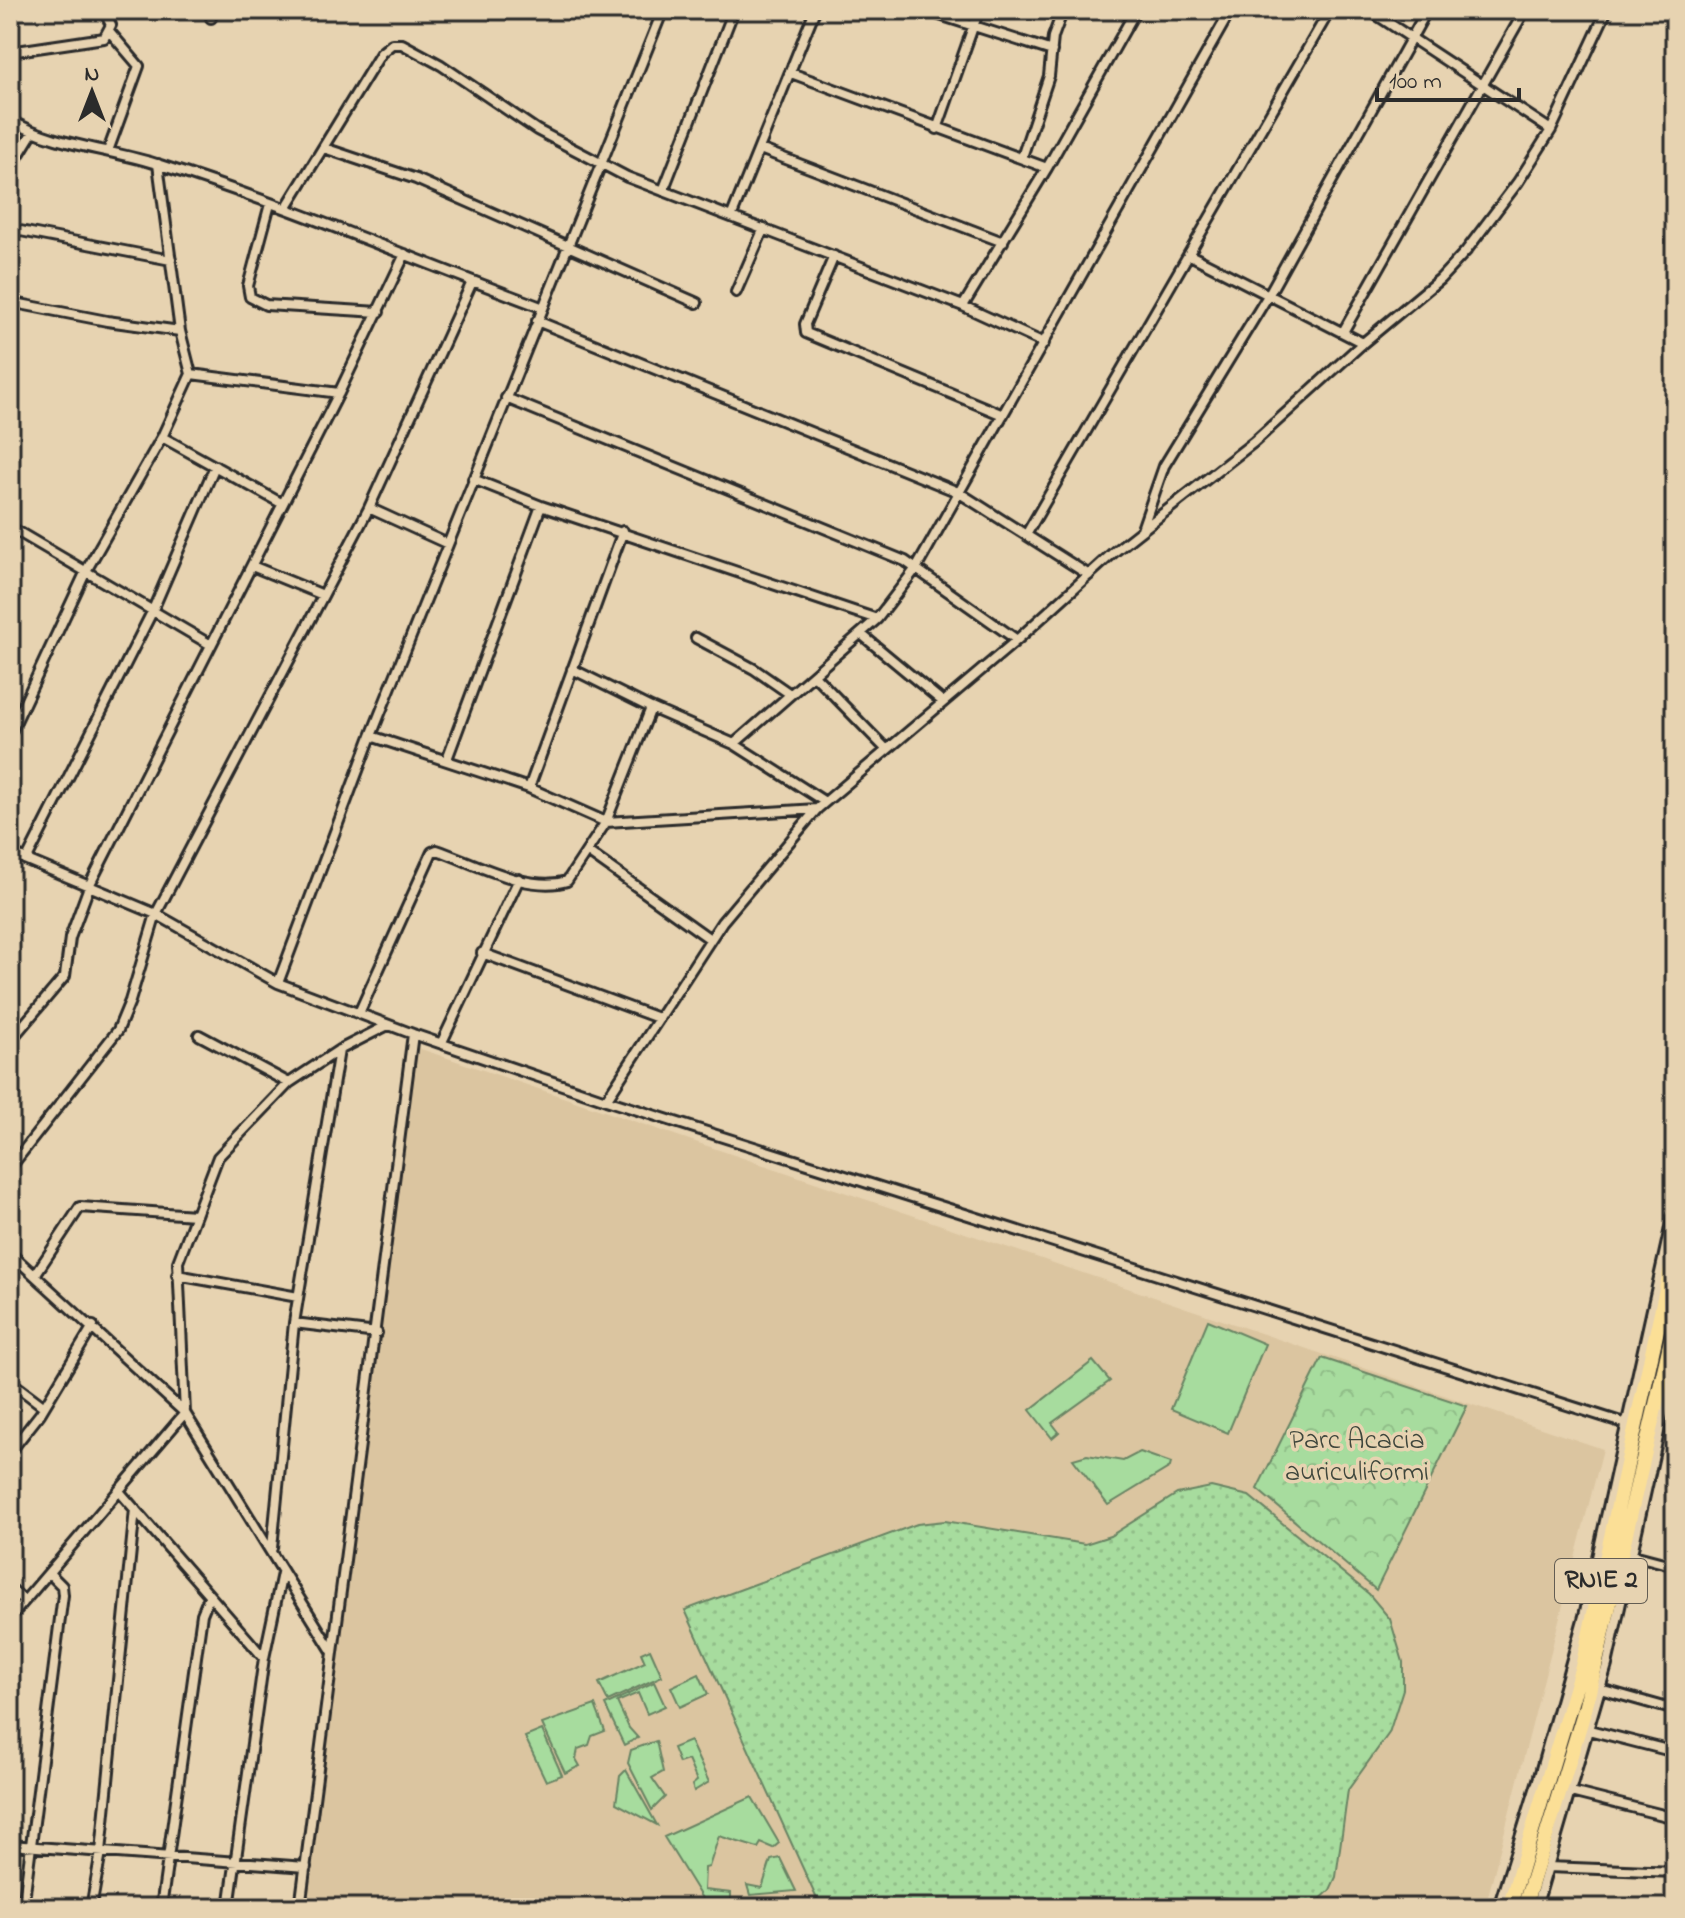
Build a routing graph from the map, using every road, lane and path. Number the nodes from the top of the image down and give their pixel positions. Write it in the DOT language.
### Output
graph roads {
  1 [pos="104,10"];
  2 [pos="663,10"];
  3 [pos="734,10"];
  4 [pos="815,10"];
  5 [pos="924,10"];
  6 [pos="979,10"];
  7 [pos="1063,10"];
  8 [pos="1136,10"];
  9 [pos="1231,10"];
  10 [pos="1330,10"];
  11 [pos="1369,10"];
  12 [pos="1427,10"];
  13 [pos="1525,10"];
  14 [pos="1607,10"];
  15 [pos="974,23"];
  16 [pos="110,32"];
  17 [pos="1411,39"];
  18 [pos="1052,51"];
  19 [pos="10,52"];
  20 [pos="791,73"];
  21 [pos="1484,85"];
  22 [pos="10,120"];
  23 [pos="937,129"];
  24 [pos="1551,130"];
  25 [pos="32,133"];
  26 [pos="324,148"];
  27 [pos="760,149"];
  28 [pos="108,151"];
  29 [pos="1022,157"];
  30 [pos="599,163"];
  31 [pos="158,164"];
  32 [pos="1047,168"];
  33 [pos="10,169"];
  34 [pos="663,191"];
  35 [pos="270,204"];
  36 [pos="286,208"];
  37 [pos="732,215"];
  38 [pos="764,228"];
  39 [pos="10,229"];
  40 [pos="1003,242"];
  41 [pos="567,247"];
  42 [pos="405,254"];
  43 [pos="1190,255"];
  44 [pos="834,256"];
  45 [pos="171,260"];
  46 [pos="472,282"];
  47 [pos="736,292"];
  48 [pos="1269,294"];
  49 [pos="10,302"];
  50 [pos="697,303"];
  51 [pos="963,306"];
  52 [pos="541,307"];
  53 [pos="379,312"];
  54 [pos="537,321"];
  55 [pos="180,331"];
  56 [pos="1343,332"];
  57 [pos="1044,343"];
  58 [pos="1363,343"];
  59 [pos="191,374"];
  60 [pos="339,393"];
  61 [pos="506,398"];
  62 [pos="1003,415"];
  63 [pos="162,437"];
  64 [pos="215,466"];
  65 [pos="473,479"];
  66 [pos="958,492"];
  67 [pos="281,503"];
  68 [pos="541,506"];
  69 [pos="369,508"];
  70 [pos="10,527"];
  71 [pos="1142,530"];
  72 [pos="623,531"];
  73 [pos="1026,535"];
  74 [pos="448,544"];
  75 [pos="252,566"];
  76 [pos="917,567"];
  77 [pos="86,571"];
  78 [pos="1089,575"];
  79 [pos="323,595"];
  80 [pos="152,612"];
  81 [pos="877,619"];
  82 [pos="861,634"];
  83 [pos="696,638"];
  84 [pos="1017,640"];
  85 [pos="211,645"];
  86 [pos="572,669"];
  87 [pos="814,675"];
  88 [pos="790,694"];
  89 [pos="943,702"];
  90 [pos="651,708"];
  91 [pos="10,734"];
  92 [pos="371,736"];
  93 [pos="734,744"];
  94 [pos="887,750"];
  95 [pos="447,759"];
  96 [pos="529,788"];
  97 [pos="821,805"];
  98 [pos="606,822"];
  99 [pos="588,852"];
  100 [pos="10,853"];
  101 [pos="27,859"];
  102 [pos="519,879"];
  103 [pos="90,884"];
  104 [pos="156,914"];
  105 [pos="710,939"];
  106 [pos="482,953"];
  107 [pos="278,983"];
  108 [pos="359,1013"];
  109 [pos="658,1018"];
  110 [pos="388,1025"];
  111 [pos="413,1034"];
  112 [pos="199,1035"];
  113 [pos="10,1041"];
  114 [pos="442,1042"];
  115 [pos="339,1050"];
  116 [pos="289,1083"];
  117 [pos="606,1100"];
  118 [pos="10,1168"];
  119 [pos="1675,1210"];
  120 [pos="195,1215"];
  121 [pos="1675,1249"];
  122 [pos="10,1253"];
  123 [pos="35,1275"];
  124 [pos="177,1275"];
  125 [pos="298,1297"];
  126 [pos="294,1323"];
  127 [pos="1675,1323"];
  128 [pos="93,1326"];
  129 [pos="377,1333"];
  130 [pos="1675,1361"];
  131 [pos="10,1381"];
  132 [pos="43,1406"];
  133 [pos="185,1413"];
  134 [pos="1627,1424"];
  135 [pos="10,1452"];
  136 [pos="119,1491"];
  137 [pos="135,1509"];
  138 [pos="271,1549"];
  139 [pos="1633,1555"];
  140 [pos="1675,1566"];
  141 [pos="283,1572"];
  142 [pos="49,1573"];
  143 [pos="10,1588"];
  144 [pos="209,1597"];
  145 [pos="24,1601"];
  146 [pos="10,1618"];
  147 [pos="332,1651"];
  148 [pos="264,1658"];
  149 [pos="1600,1689"];
  150 [pos="1675,1710"];
  151 [pos="1589,1730"];
  152 [pos="1675,1752"];
  153 [pos="1571,1792"];
  154 [pos="1675,1818"];
  155 [pos="10,1845"];
  156 [pos="33,1846"];
  157 [pos="101,1852"];
  158 [pos="169,1855"];
  159 [pos="236,1860"];
  160 [pos="306,1867"];
  161 [pos="1548,1867"];
  162 [pos="1675,1872"];
  163 [pos="23,1908"];
  164 [pos="91,1908"];
  165 [pos="161,1908"];
  166 [pos="229,1908"];
  167 [pos="300,1908"];
  168 [pos="1499,1908"];
  169 [pos="1509,1908"];
  170 [pos="1524,1908"];
  171 [pos="1536,1908"];
  1 -- 16 [label="street"];
  2 -- 30 [label="street"];
  3 -- 34 [label="street"];
  4 -- 20 [label="street"];
  5 -- 15 [label="street"];
  6 -- 15 [label="street"];
  7 -- 18 [label="street"];
  8 -- 32 [label="street"];
  9 -- 57 [label="street"];
  10 -- 43 [label="street"];
  11 -- 17 [label="street"];
  12 -- 17 [label="street"];
  13 -- 21 [label="street"];
  14 -- 24 [label="street"];
  15 -- 18 [label="street"];
  15 -- 23 [label="street"];
  16 -- 19 [label="street"];
  16 -- 28 [label="street"];
  17 -- 21 [label="street"];
  17 -- 48 [label="street"];
  18 -- 29 [label="street"];
  20 -- 23 [label="street"];
  20 -- 27 [label="street"];
  21 -- 24 [label="street"];
  21 -- 56 [label="street"];
  22 -- 25 [label="street"];
  23 -- 29 [label="street"];
  24 -- 58 [label="street"];
  25 -- 28 [label="street"];
  25 -- 33 [label="street"];
  26 -- 30 [label="street"];
  26 -- 36 [label="street"];
  26 -- 41 [label="street"];
  27 -- 37 [label="street"];
  27 -- 40 [label="street"];
  28 -- 31 [label="street"];
  29 -- 32 [label="street"];
  30 -- 34 [label="street"];
  30 -- 41 [label="street"];
  31 -- 35 [label="street"];
  31 -- 45 [label="street"];
  32 -- 40 [label="street"];
  34 -- 37 [label="street"];
  35 -- 36 [label="street"];
  35 -- 53 [label="street"];
  36 -- 42 [label="street"];
  37 -- 38 [label="street"];
  38 -- 44 [label="street"];
  38 -- 47 [label="street"];
  39 -- 45 [label="street"];
  40 -- 51 [label="street"];
  41 -- 50 [label="street"];
  41 -- 52 [label="street"];
  42 -- 46 [label="street"];
  42 -- 53 [label="street"];
  43 -- 48 [label="street"];
  43 -- 73 [label="street"];
  44 -- 51 [label="street"];
  44 -- 62 [label="street"];
  45 -- 55 [label="street"];
  46 -- 52 [label="street"];
  46 -- 69 [label="street"];
  48 -- 56 [label="street"];
  48 -- 71 [label="street"];
  49 -- 55 [label="street"];
  51 -- 57 [label="street"];
  52 -- 54 [label="street"];
  53 -- 60 [label="street"];
  54 -- 61 [label="street"];
  54 -- 66 [label="street"];
  55 -- 59 [label="street"];
  56 -- 58 [label="street"];
  57 -- 62 [label="street"];
  58 -- 71 [label="street"];
  59 -- 60 [label="street"];
  59 -- 63 [label="street"];
  60 -- 67 [label="street"];
  61 -- 65 [label="street"];
  61 -- 76 [label="street"];
  62 -- 66 [label="street"];
  63 -- 64 [label="street"];
  63 -- 77 [label="street"];
  64 -- 67 [label="street"];
  64 -- 80 [label="street"];
  65 -- 68 [label="street"];
  65 -- 74 [label="street"];
  66 -- 73 [label="street"];
  66 -- 76 [label="street"];
  67 -- 75 [label="street"];
  68 -- 72 [label="street"];
  68 -- 95 [label="street"];
  69 -- 74 [label="street"];
  69 -- 79 [label="street"];
  70 -- 77 [label="street"];
  71 -- 78 [label="street"];
  72 -- 81 [label="street"];
  72 -- 86 [label="street"];
  73 -- 78 [label="street"];
  74 -- 92 [label="street"];
  75 -- 79 [label="street"];
  75 -- 85 [label="street"];
  76 -- 81 [label="street"];
  76 -- 84 [label="street"];
  77 -- 80 [label="street"];
  77 -- 91 [label="street"];
  78 -- 84 [label="street"];
  79 -- 104 [label="street"];
  80 -- 85 [label="street"];
  80 -- 101 [label="street"];
  81 -- 82 [label="street"];
  82 -- 87 [label="street"];
  82 -- 89 [label="street"];
  83 -- 88 [label="street"];
  84 -- 89 [label="street"];
  85 -- 103 [label="street"];
  86 -- 90 [label="street"];
  86 -- 96 [label="street"];
  87 -- 88 [label="street"];
  87 -- 94 [label="street"];
  88 -- 93 [label="street"];
  89 -- 94 [label="street"];
  90 -- 93 [label="street"];
  90 -- 98 [label="street"];
  92 -- 95 [label="street"];
  92 -- 107 [label="street"];
  93 -- 97 [label="street"];
  94 -- 97 [label="street"];
  95 -- 96 [label="street"];
  96 -- 98 [label="street"];
  97 -- 98 [label="street"];
  97 -- 105 [label="street"];
  98 -- 99 [label="street"];
  99 -- 102 [label="street"];
  99 -- 105 [label="street"];
  100 -- 101 [label="street"];
  101 -- 103 [label="street"];
  102 -- 106 [label="street"];
  102 -- 108 [label="street"];
  103 -- 104 [label="street"];
  103 -- 113 [label="street"];
  104 -- 107 [label="street"];
  104 -- 118 [label="street"];
  105 -- 109 [label="street"];
  106 -- 109 [label="street"];
  106 -- 114 [label="street"];
  107 -- 108 [label="street"];
  108 -- 110 [label="street"];
  109 -- 117 [label="street"];
  110 -- 111 [label="street"];
  110 -- 115 [label="street"];
  111 -- 114 [label="street"];
  111 -- 129 [label="street"];
  112 -- 116 [label="street"];
  114 -- 117 [label="street"];
  115 -- 116 [label="street"];
  115 -- 125 [label="street"];
  116 -- 120 [label="street"];
  117 -- 134 [label="street"];
  119 -- 134 [label="street"];
  120 -- 123 [label="street"];
  120 -- 124 [label="street"];
  121 -- 169 [label="highway, RNIE 2 / RNIE 2"];
  122 -- 123 [label="street"];
  123 -- 128 [label="street"];
  124 -- 125 [label="street"];
  124 -- 133 [label="street"];
  125 -- 126 [label="street"];
  126 -- 129 [label="street"];
  126 -- 138 [label="street"];
  127 -- 170 [label="highway, RNIE 2 / RNIE 2"];
  128 -- 132 [label="street"];
  128 -- 133 [label="street"];
  129 -- 147 [label="street"];
  130 -- 139 [label="street"];
  131 -- 132 [label="street"];
  132 -- 135 [label="street"];
  133 -- 136 [label="street"];
  133 -- 138 [label="street"];
  134 -- 168 [label="street"];
  136 -- 137 [label="street"];
  136 -- 142 [label="street"];
  137 -- 144 [label="street"];
  137 -- 157 [label="street"];
  138 -- 141 [label="street"];
  139 -- 140 [label="street"];
  139 -- 149 [label="street"];
  141 -- 147 [label="street"];
  141 -- 148 [label="street"];
  142 -- 145 [label="street"];
  142 -- 156 [label="street"];
  143 -- 145 [label="street"];
  144 -- 148 [label="street"];
  144 -- 158 [label="street"];
  145 -- 146 [label="street"];
  147 -- 160 [label="street"];
  148 -- 159 [label="street"];
  149 -- 150 [label="street"];
  149 -- 151 [label="street"];
  151 -- 152 [label="street"];
  151 -- 153 [label="street"];
  153 -- 154 [label="street"];
  153 -- 161 [label="street"];
  155 -- 156 [label="street"];
  156 -- 157 [label="street"];
  156 -- 163 [label="street"];
  157 -- 158 [label="street"];
  157 -- 164 [label="street"];
  158 -- 159 [label="street"];
  158 -- 165 [label="street"];
  159 -- 160 [label="street"];
  159 -- 166 [label="street"];
  160 -- 167 [label="street"];
  161 -- 162 [label="street"];
  161 -- 171 [label="street"];
}
